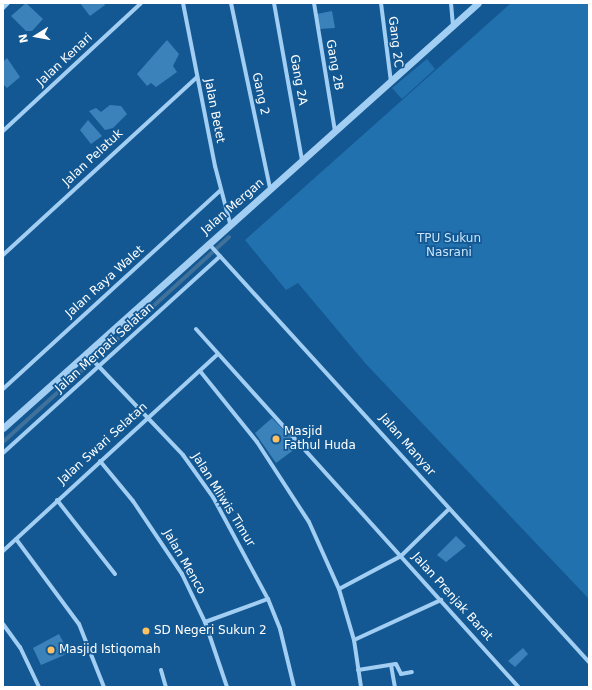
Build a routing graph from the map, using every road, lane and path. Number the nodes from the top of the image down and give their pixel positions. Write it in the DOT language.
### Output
graph roads {
  1 [pos="8,3"];
  2 [pos="141,3"];
  3 [pos="183,3"];
  4 [pos="231,3"];
  5 [pos="274,3"];
  6 [pos="314,3"];
  7 [pos="381,3"];
  8 [pos="451,3"];
  9 [pos="478,3"];
  10 [pos="3,8"];
  11 [pos="453,24"];
  12 [pos="197,77"];
  13 [pos="391,83"];
  14 [pos="3,131"];
  15 [pos="335,131"];
  16 [pos="302,161"];
  17 [pos="270,188"];
  18 [pos="221,190"];
  19 [pos="230,223"];
  20 [pos="210,245"];
  21 [pos="3,255"];
  22 [pos="220,256"];
  23 [pos="196,329"];
  24 [pos="86,352"];
  25 [pos="217,355"];
  26 [pos="99,367"];
  27 [pos="200,371"];
  28 [pos="3,389"];
  29 [pos="147,417"];
  30 [pos="3,428"];
  31 [pos="3,453"];
  32 [pos="100,461"];
  33 [pos="57,500"];
  34 [pos="449,509"];
  35 [pos="16,539"];
  36 [pos="3,551"];
  37 [pos="401,556"];
  38 [pos="116,574"];
  39 [pos="339,589"];
  40 [pos="268,599"];
  41 [pos="441,600"];
  42 [pos="205,622"];
  43 [pos="3,624"];
  44 [pos="354,640"];
  45 [pos="589,662"];
  46 [pos="391,665"];
  47 [pos="161,670"];
  48 [pos="358,670"];
  49 [pos="412,672"];
  50 [pos="39,687"];
  51 [pos="104,687"];
  52 [pos="166,687"];
  53 [pos="227,687"];
  54 [pos="294,687"];
  55 [pos="361,687"];
  56 [pos="395,687"];
  57 [pos="518,687"];
  1 -- 10 [label="street"];
  2 -- 14 [label="street, Jalan Kenari"];
  3 -- 12 [label="street, Jalan Betet"];
  4 -- 17 [label="street, Gang 2"];
  5 -- 16 [label="street, Gang 2A"];
  6 -- 15 [label="street, Gang 2B"];
  7 -- 13 [label="street, Gang 2C"];
  8 -- 11 [label="street"];
  9 -- 11 [label="street, Jalan Mergan"];
  11 -- 13 [label="street, Jalan Mergan"];
  12 -- 18 [label="street, Jalan Betet"];
  12 -- 21 [label="street, Jalan Pelatuk"];
  13 -- 15 [label="street, Jalan Mergan"];
  15 -- 16 [label="street, Jalan Mergan"];
  16 -- 17 [label="street, Jalan Mergan"];
  17 -- 19 [label="street, Jalan Mergan"];
  18 -- 19 [label="street, Jalan Betet"];
  18 -- 28 [label="street, Jalan Raya Walet"];
  19 -- 20 [label="street, Jalan Mergan"];
  20 -- 22 [label="street, Jalan Manyar"];
  20 -- 24 [label="street, Jalan Mergan"];
  22 -- 26 [label="street, Jalan Merpati Selatan"];
  22 -- 34 [label="street, Jalan Manyar"];
  23 -- 25 [label="street"];
  24 -- 26 [label="street, Jalan Mliwis Timur"];
  24 -- 30 [label="street, Jalan Mergan"];
  25 -- 27 [label="street, Jalan Swari Selatan"];
  25 -- 37 [label="street"];
  26 -- 29 [label="street, Jalan Mliwis Timur"];
  26 -- 31 [label="street, Jalan Merpati Selatan"];
  27 -- 29 [label="street, Jalan Swari Selatan"];
  27 -- 39 [label="street"];
  29 -- 32 [label="street, Jalan Swari Selatan"];
  29 -- 40 [label="street, Jalan Mliwis Timur"];
  32 -- 33 [label="street, Jalan Swari Selatan"];
  32 -- 42 [label="street, Jalan Menco"];
  33 -- 35 [label="street, Jalan Swari Selatan"];
  33 -- 38 [label="street"];
  34 -- 37 [label="street"];
  34 -- 45 [label="street, Jalan Manyar"];
  35 -- 36 [label="street, Jalan Swari Selatan"];
  35 -- 51 [label="street"];
  37 -- 39 [label="street, Jalan Prenjak Barat"];
  37 -- 41 [label="street, Jalan Prenjak Barat"];
  39 -- 44 [label="street"];
  40 -- 42 [label="street"];
  40 -- 54 [label="street, Jalan Mliwis Timur"];
  41 -- 44 [label="street"];
  41 -- 57 [label="street, Jalan Prenjak Barat"];
  42 -- 53 [label="street, Jalan Menco"];
  43 -- 50 [label="street"];
  44 -- 48 [label="street"];
  46 -- 48 [label="street"];
  46 -- 49 [label="street"];
  46 -- 56 [label="street"];
  47 -- 52 [label="street"];
  48 -- 55 [label="street"];
}
